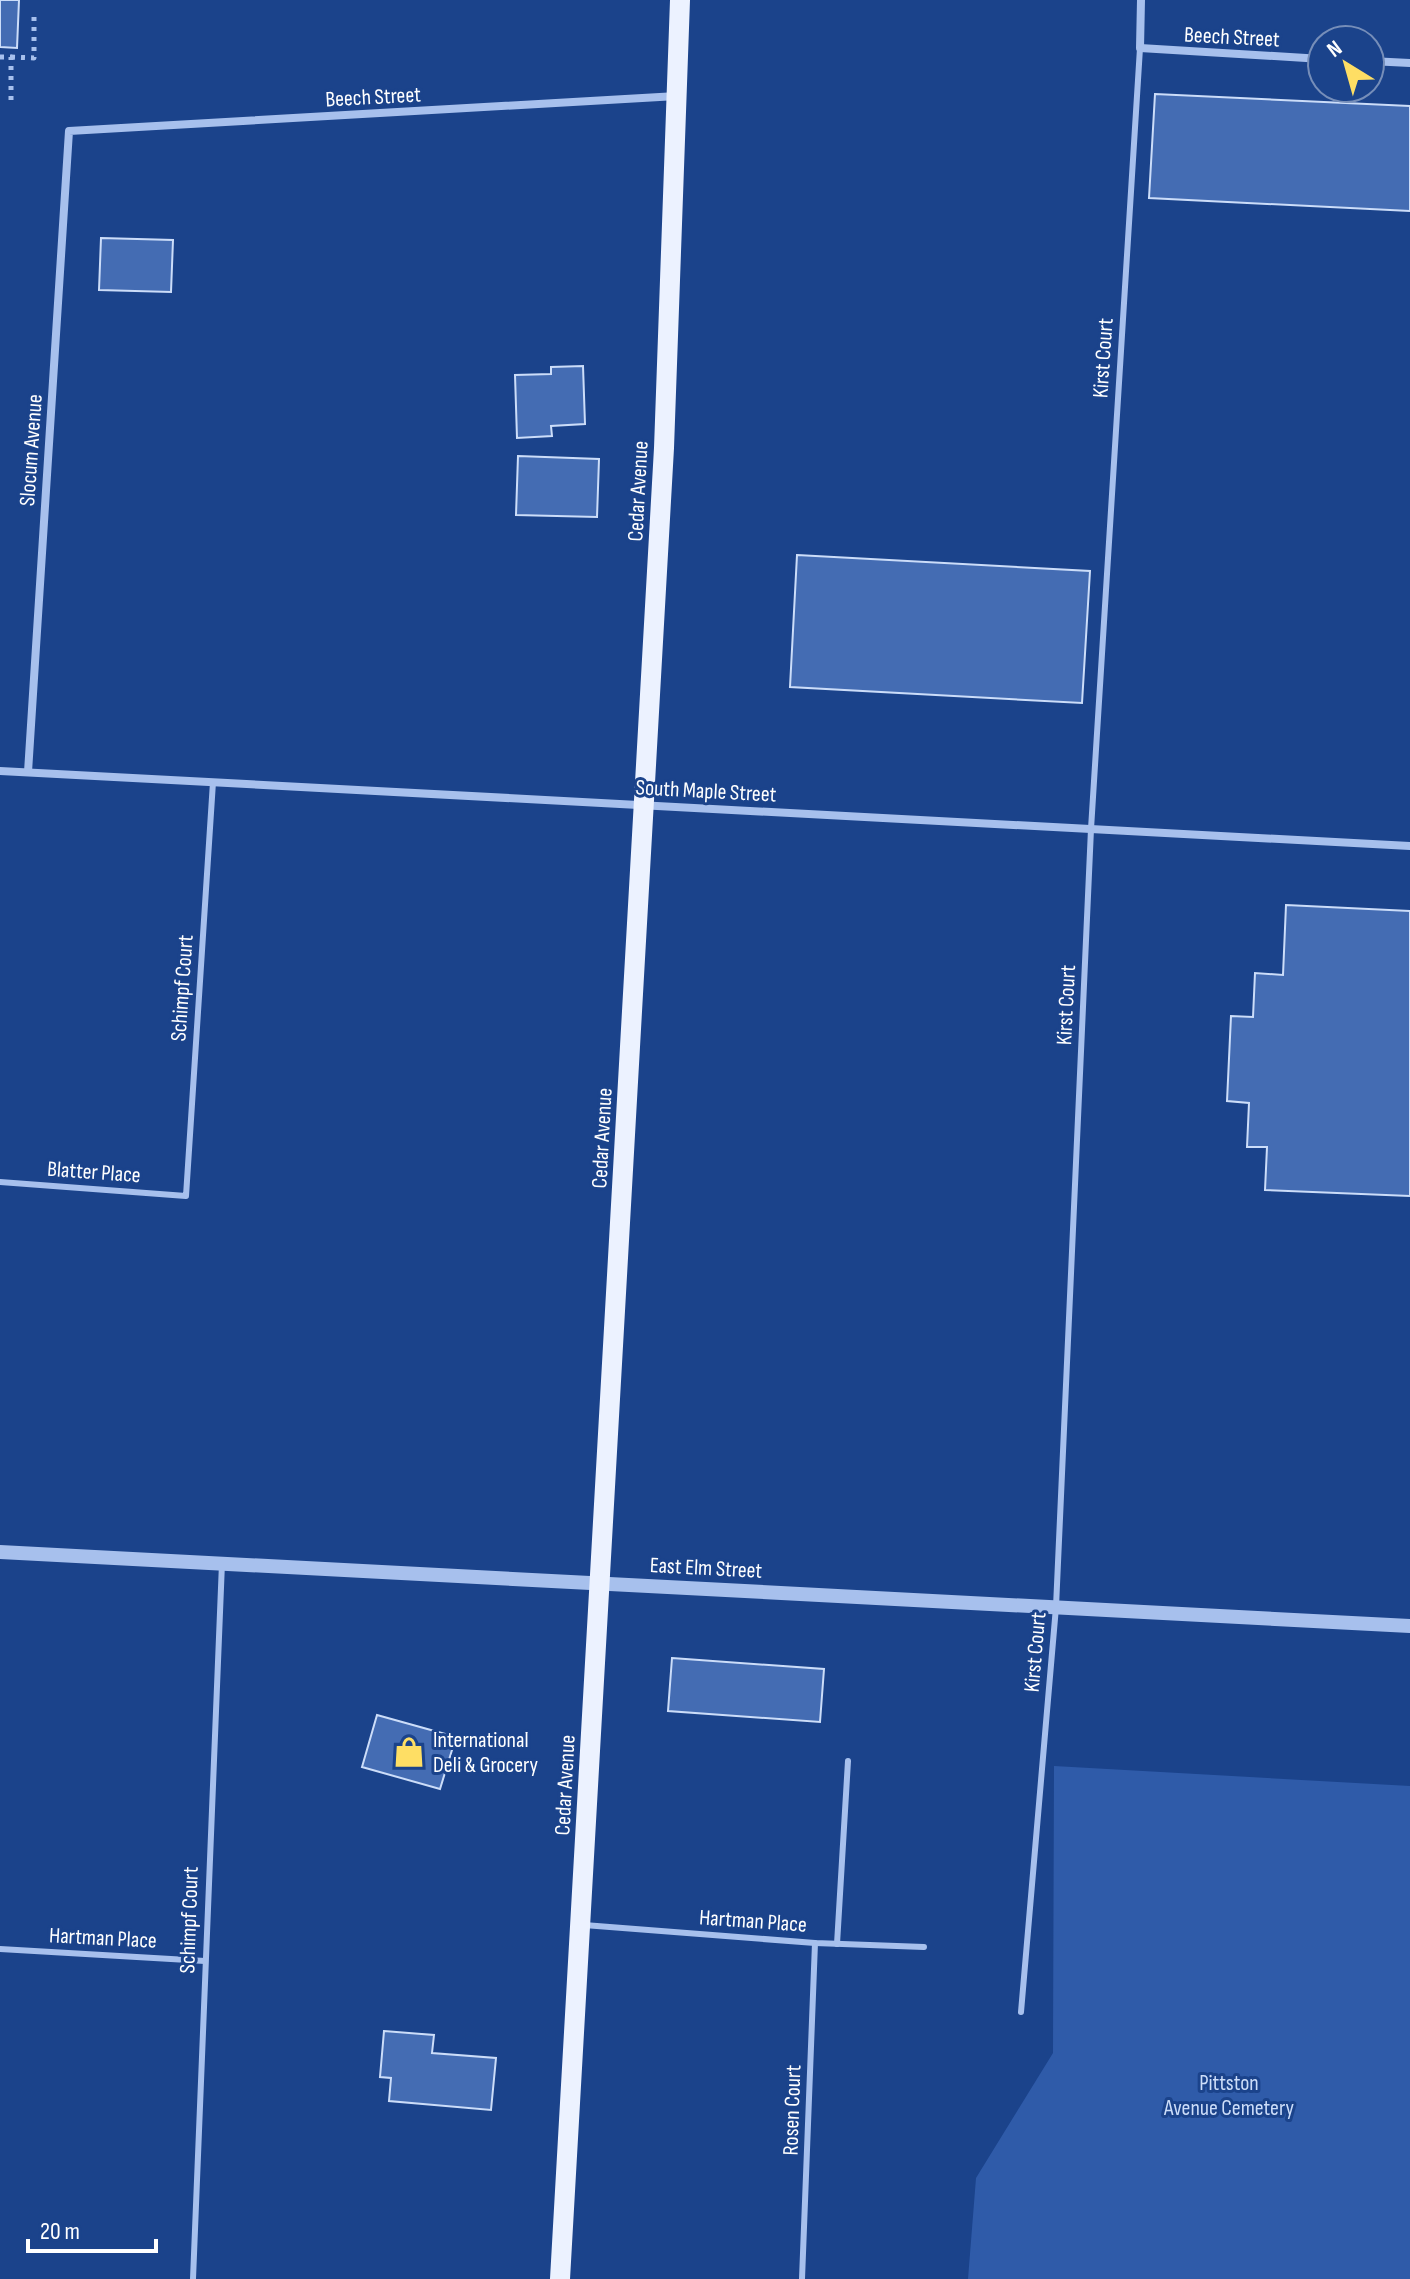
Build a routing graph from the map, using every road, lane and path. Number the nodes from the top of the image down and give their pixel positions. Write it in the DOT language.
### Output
graph roads {
  1 [pos="680,0"];
  2 [pos="1141,0"];
  3 [pos="34,12"];
  4 [pos="1140,48"];
  5 [pos="0,57"];
  6 [pos="11,57"];
  7 [pos="1306,58"];
  8 [pos="1386,62"];
  9 [pos="1410,63"];
  10 [pos="678,96"];
  11 [pos="11,101"];
  12 [pos="69,131"];
  13 [pos="0,771"];
  14 [pos="28,772"];
  15 [pos="213,782"];
  16 [pos="644,805"];
  17 [pos="1091,829"];
  18 [pos="1410,846"];
  19 [pos="0,1182"];
  20 [pos="186,1196"];
  21 [pos="0,1552"];
  22 [pos="222,1563"];
  23 [pos="600,1583"];
  24 [pos="1056,1607"];
  25 [pos="1410,1626"];
  26 [pos="848,1761"];
  27 [pos="580,1925"];
  28 [pos="815,1943"];
  29 [pos="837,1944"];
  30 [pos="924,1947"];
  31 [pos="0,1949"];
  32 [pos="205,1961"];
  33 [pos="1021,2012"];
  34 [pos="193,2279"];
  35 [pos="560,2279"];
  36 [pos="802,2279"];
  1 -- 10 [label="main road, Cedar Avenue"];
  2 -- 4 [label="street, Kirst Court"];
  3 -- 6 [label="path"];
  4 -- 7 [label="street, Beech Street"];
  4 -- 17 [label="lane, Kirst Court"];
  5 -- 6 [label="path"];
  6 -- 11 [label="path"];
  8 -- 9 [label="street"];
  10 -- 12 [label="street, Beech Street"];
  10 -- 16 [label="main road, Cedar Avenue"];
  12 -- 14 [label="street, Slocum Avenue"];
  13 -- 14 [label="street, South Maple Street"];
  14 -- 15 [label="street, South Maple Street"];
  15 -- 16 [label="street, South Maple Street"];
  15 -- 20 [label="lane, Schimpf Court"];
  16 -- 17 [label="street, South Maple Street"];
  16 -- 23 [label="main road, Cedar Avenue"];
  17 -- 18 [label="street, South Maple Street"];
  17 -- 24 [label="lane, Kirst Court"];
  19 -- 20 [label="lane, Blatter Place"];
  21 -- 22 [label="street, East Elm Street"];
  22 -- 23 [label="street, East Elm Street"];
  22 -- 32 [label="lane, Schimpf Court"];
  23 -- 24 [label="street, East Elm Street"];
  23 -- 27 [label="main road, Cedar Avenue"];
  24 -- 25 [label="street, East Elm Street"];
  24 -- 33 [label="lane, Kirst Court"];
  26 -- 29 [label="lane"];
  27 -- 28 [label="lane, Hartman Place"];
  27 -- 35 [label="main road, Cedar Avenue"];
  28 -- 29 [label="lane, Hartman Place"];
  28 -- 36 [label="lane, Rosen Court"];
  29 -- 30 [label="lane, Hartman Place"];
  31 -- 32 [label="lane, Hartman Place"];
  32 -- 34 [label="lane, Schimpf Court"];
}
